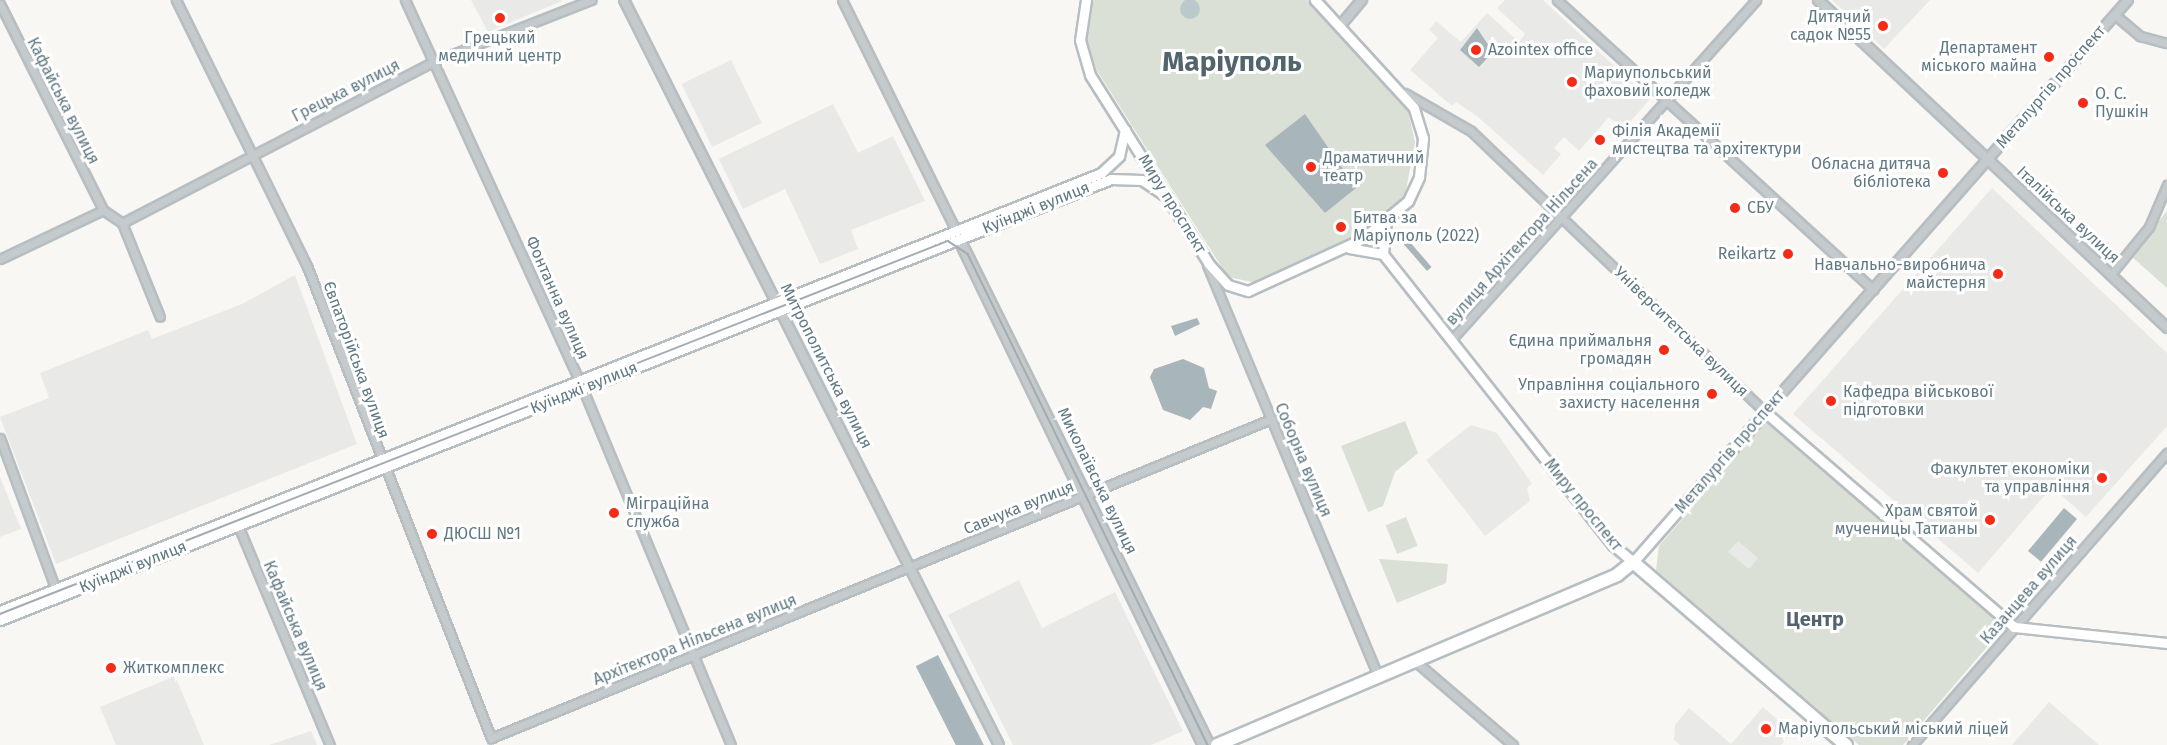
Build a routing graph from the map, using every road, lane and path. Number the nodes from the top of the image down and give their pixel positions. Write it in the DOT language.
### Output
graph roads {
  1 [pos="176,0"];
  2 [pos="405,0"];
  3 [pos="591,0"];
  4 [pos="624,0"];
  5 [pos="842,0"];
  6 [pos="1086,0"];
  7 [pos="1315,0"];
  8 [pos="1362,0"];
  9 [pos="1557,0"];
  10 [pos="1756,0"];
  11 [pos="1818,0"];
  12 [pos="2128,0"];
  13 [pos="0,4"];
  14 [pos="2115,15"];
  15 [pos="1340,26"];
  16 [pos="2167,43"];
  17 [pos="435,61"];
  18 [pos="1400,89"];
  19 [pos="1666,101"];
  20 [pos="1125,130"];
  21 [pos="251,154"];
  22 [pos="1987,160"];
  23 [pos="2167,184"];
  24 [pos="1167,197"];
  25 [pos="2165,198"];
  26 [pos="103,210"];
  27 [pos="1562,219"];
  28 [pos="1387,220"];
  29 [pos="122,223"];
  30 [pos="958,236"];
  31 [pos="1349,248"];
  32 [pos="1203,254"];
  33 [pos="1383,254"];
  34 [pos="0,259"];
  35 [pos="2110,275"];
  36 [pos="1873,290"];
  37 [pos="779,306"];
  38 [pos="160,317"];
  39 [pos="2167,328"];
  40 [pos="1451,340"];
  41 [pos="581,384"];
  42 [pos="1765,412"];
  43 [pos="1271,419"];
  44 [pos="0,438"];
  45 [pos="2167,453"];
  46 [pos="380,464"];
  47 [pos="1085,495"];
  48 [pos="236,521"];
  49 [pos="1633,562"];
  50 [pos="910,567"];
  51 [pos="57,592"];
  52 [pos="0,610"];
  53 [pos="0,620"];
  54 [pos="2014,627"];
  55 [pos="2167,643"];
  56 [pos="693,655"];
  57 [pos="1415,661"];
  58 [pos="1378,676"];
  59 [pos="491,738"];
  60 [pos="330,745"];
  61 [pos="731,745"];
  62 [pos="999,745"];
  63 [pos="1202,745"];
  64 [pos="1210,745"];
  65 [pos="1217,745"];
  66 [pos="1513,745"];
  67 [pos="1846,745"];
  68 [pos="1912,745"];
  1 -- 21 [label="street, Євпаторійська вулиця"];
  2 -- 17 [label="street, Фонтанна вулиця"];
  3 -- 17 [label="street, Грецька вулиця"];
  4 -- 37 [label="street, Митрополитська вулиця"];
  5 -- 30 [label="street, Миколаївська вулиця"];
  6 -- 20 [label="main road, Миру проспект"];
  7 -- 15 [label="main road, Миру проспект"];
  8 -- 15 [label="street"];
  9 -- 19 [label="street"];
  10 -- 19 [label="street, вулиця Архітектора Нільсена"];
  11 -- 22 [label="street, Італійська вулиця"];
  12 -- 14 [label="street, Металургів проспект"];
  13 -- 26 [label="street, Кафайська вулиця"];
  14 -- 16 [label="street"];
  14 -- 22 [label="street, Металургів проспект"];
  15 -- 18 [label="main road, Миру проспект"];
  17 -- 21 [label="street, Грецька вулиця"];
  17 -- 41 [label="street, Фонтанна вулиця"];
  18 -- 27 [label="street, Університетська вулиця"];
  18 -- 28 [label="main road, Миру проспект"];
  19 -- 27 [label="street, вулиця Архітектора Нільсена"];
  19 -- 36 [label="street"];
  20 -- 24 [label="main road, Миру проспект"];
  20 -- 30 [label="main road, Куїнджі вулиця"];
  21 -- 29 [label="street, Грецька вулиця"];
  21 -- 46 [label="street, Євпаторійська вулиця"];
  22 -- 35 [label="street, Італійська вулиця"];
  22 -- 36 [label="street, Металургів проспект"];
  23 -- 25 [label="street"];
  24 -- 30 [label="main road, Куїнджі вулиця"];
  24 -- 32 [label="main road, Миру проспект"];
  25 -- 35 [label="street"];
  26 -- 29 [label="street"];
  26 -- 34 [label="street"];
  27 -- 40 [label="street, вулиця Архітектора Нільсена"];
  27 -- 42 [label="street, Університетська вулиця"];
  28 -- 31 [label="main road, Миру проспект"];
  28 -- 33 [label="main road"];
  29 -- 38 [label="street"];
  30 -- 37 [label="main road, Куїнджі вулиця"];
  30 -- 47 [label="street, Миколаївська вулиця"];
  31 -- 32 [label="main road, Миру проспект"];
  31 -- 33 [label="main road"];
  32 -- 43 [label="street, Соборна вулиця"];
  33 -- 40 [label="main road, Миру проспект"];
  35 -- 39 [label="street, Італійська вулиця"];
  36 -- 42 [label="street, Металургів проспект"];
  37 -- 41 [label="main road, Куїнджі вулиця"];
  37 -- 50 [label="street, Митрополитська вулиця"];
  40 -- 49 [label="main road, Миру проспект"];
  41 -- 46 [label="main road, Куїнджі вулиця"];
  41 -- 56 [label="street, Фонтанна вулиця"];
  42 -- 49 [label="main road, Металургів проспект"];
  42 -- 54 [label="main road, Університетська вулиця"];
  43 -- 47 [label="street, Савчука вулиця"];
  43 -- 58 [label="street, Соборна вулиця"];
  44 -- 51 [label="street"];
  45 -- 54 [label="street, Казанцева вулиця"];
  46 -- 48 [label="main road, Куїнджі вулиця"];
  46 -- 59 [label="street, Євпаторійська вулиця"];
  47 -- 50 [label="street, Савчука вулиця"];
  47 -- 63 [label="street, Миколаївська вулиця"];
  47 -- 64 [label="street, Миколаївська вулиця"];
  48 -- 51 [label="main road, Куїнджі вулиця"];
  48 -- 60 [label="street, Кафайська вулиця"];
  49 -- 57 [label="highway, Металургів проспект"];
  49 -- 67 [label="highway, Миру проспект"];
  50 -- 56 [label="street, Архітектора Нільсена вулиця"];
  50 -- 62 [label="street, Митрополитська вулиця"];
  51 -- 52 [label="main road, Куїнджі вулиця"];
  51 -- 53 [label="main road, Куїнджі вулиця"];
  54 -- 55 [label="main road"];
  54 -- 68 [label="street, Казанцева вулиця"];
  56 -- 59 [label="street, Архітектора Нільсена вулиця"];
  56 -- 61 [label="street, Фонтанна вулиця"];
  57 -- 58 [label="highway, Металургів проспект"];
  57 -- 66 [label="street"];
  58 -- 65 [label="highway, Металургів проспект"];
}
